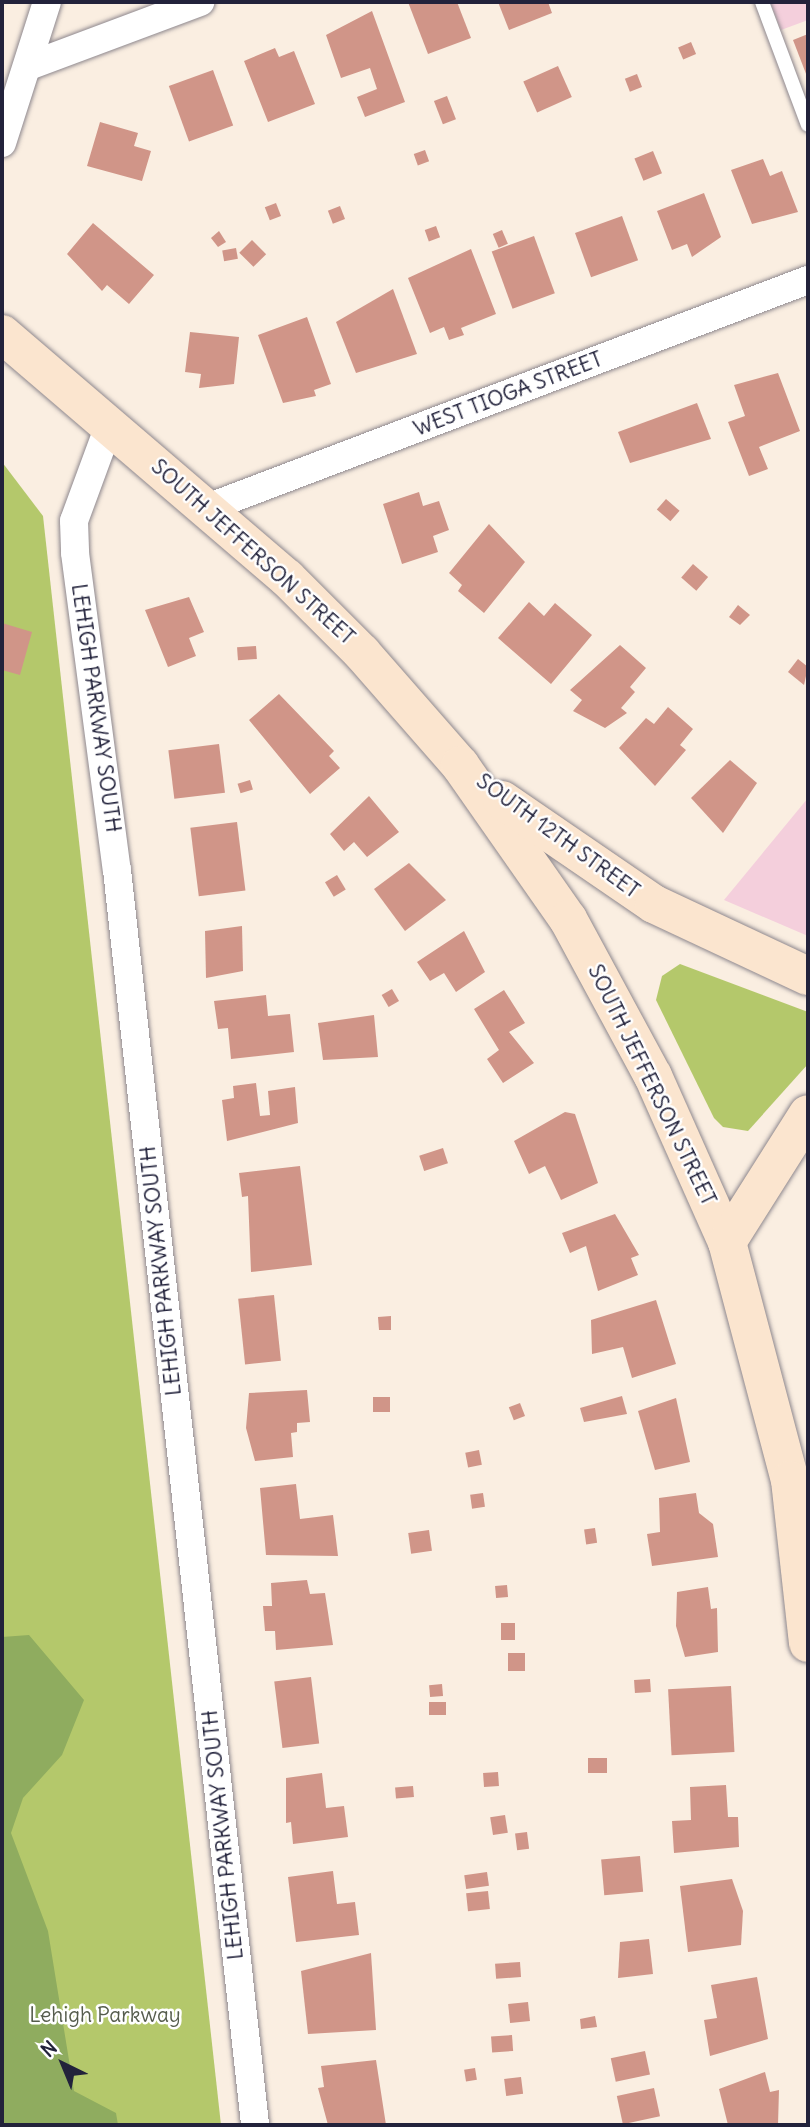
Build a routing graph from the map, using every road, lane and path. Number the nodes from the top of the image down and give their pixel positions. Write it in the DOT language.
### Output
graph roads {
  1 [pos="47,2"];
  2 [pos="200,2"];
  3 [pos="762,2"];
  4 [pos="29,66"];
  5 [pos="808,125"];
  6 [pos="2,143"];
  7 [pos="808,280"];
  8 [pos="2,334"];
  9 [pos="110,423"];
  10 [pos="208,508"];
  11 [pos="460,765"];
  12 [pos="808,976"];
  13 [pos="808,1114"];
  14 [pos="727,1242"];
  15 [pos="808,1643"];
  16 [pos="255,2125"];
  1 -- 4 [label="street"];
  2 -- 4 [label="street"];
  3 -- 5 [label="lane"];
  4 -- 6 [label="street"];
  7 -- 10 [label="street, WEST TIOGA STREET"];
  8 -- 9 [label="main road, SOUTH JEFFERSON STREET"];
  9 -- 10 [label="main road, SOUTH JEFFERSON STREET"];
  9 -- 16 [label="street, LEHIGH PARKWAY SOUTH"];
  10 -- 11 [label="main road, SOUTH JEFFERSON STREET"];
  11 -- 12 [label="main road, SOUTH 12TH STREET"];
  11 -- 14 [label="main road, SOUTH JEFFERSON STREET"];
  13 -- 14 [label="main road"];
  14 -- 15 [label="main road, SOUTH JEFFERSON STREET"];
}
